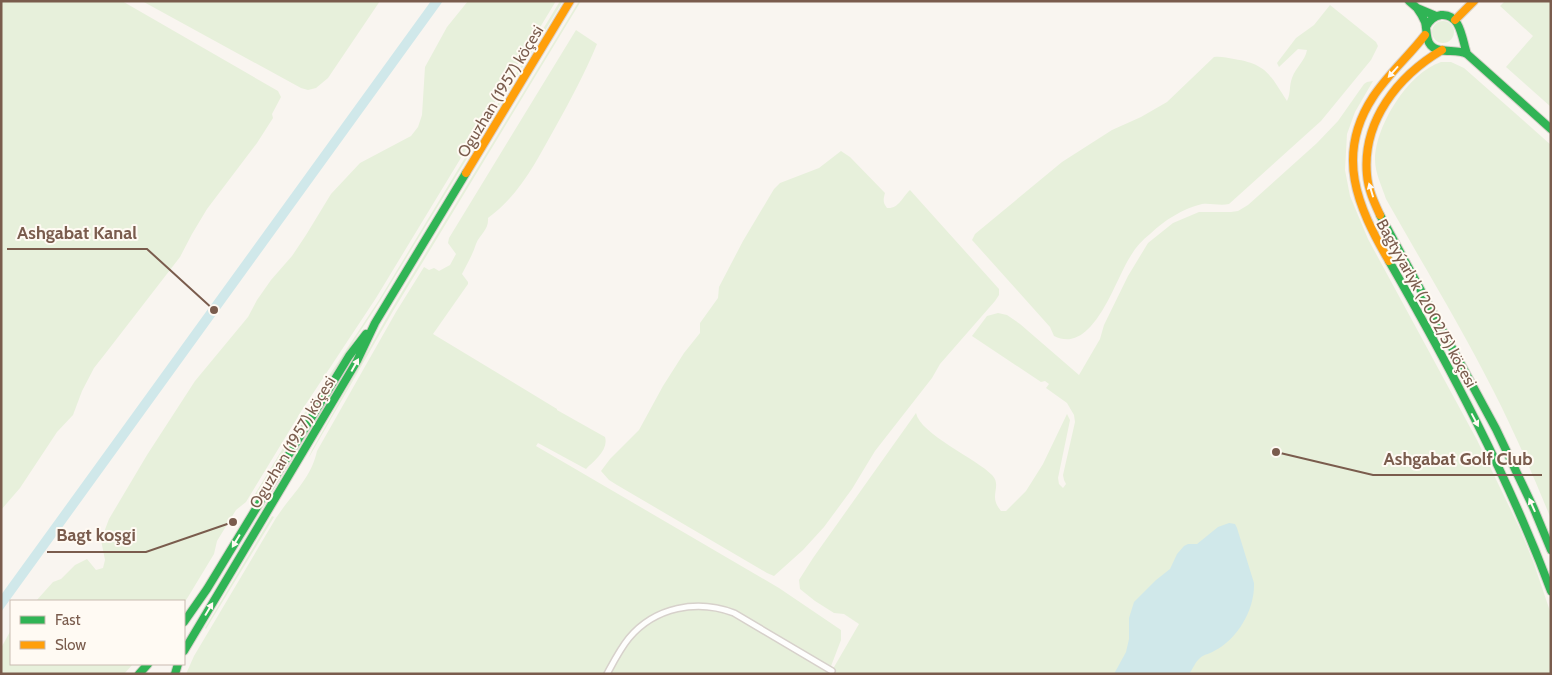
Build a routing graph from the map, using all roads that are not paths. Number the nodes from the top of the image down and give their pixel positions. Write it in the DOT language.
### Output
graph roads {
  1 [pos="570,1"];
  2 [pos="1409,1"];
  3 [pos="1474,1"];
  4 [pos="1417,8"];
  5 [pos="1436,16"];
  6 [pos="1455,20"];
  7 [pos="1425,32"];
  8 [pos="1460,33"];
  9 [pos="1446,50"];
  10 [pos="1467,54"];
  11 [pos="1551,129"];
  12 [pos="375,323"];
  13 [pos="1551,550"];
  14 [pos="1551,591"];
  15 [pos="185,621"];
  16 [pos="185,649"];
  17 [pos="832,671"];
  18 [pos="607,674"];
  1 -- 12 [label="main road, Oguzhan (1957) köçesi"];
  2 -- 4 [label="main road"];
  3 -- 6 [label="main road"];
  4 -- 5 [label="main road"];
  4 -- 7 [label="main road"];
  5 -- 6 [label="main road"];
  5 -- 7 [label="main road"];
  6 -- 8 [label="main road"];
  7 -- 9 [label="main road"];
  7 -- 14 [label="main road, Bagtyýarlyk (2002/5) köçesi, one-way"];
  8 -- 9 [label="main road"];
  8 -- 10 [label="main road"];
  9 -- 10 [label="main road"];
  13 -- 9 [label="main road, Bagtyýarlyk (2002/5) köçesi, one-way"];
  10 -- 11 [label="main road"];
  12 -- 15 [label="main road, Oguzhan (1957) köçesi, one-way"];
  16 -- 12 [label="main road, Oguzhan (1957) köçesi, one-way"];
  17 -- 18 [label="street"];
}
